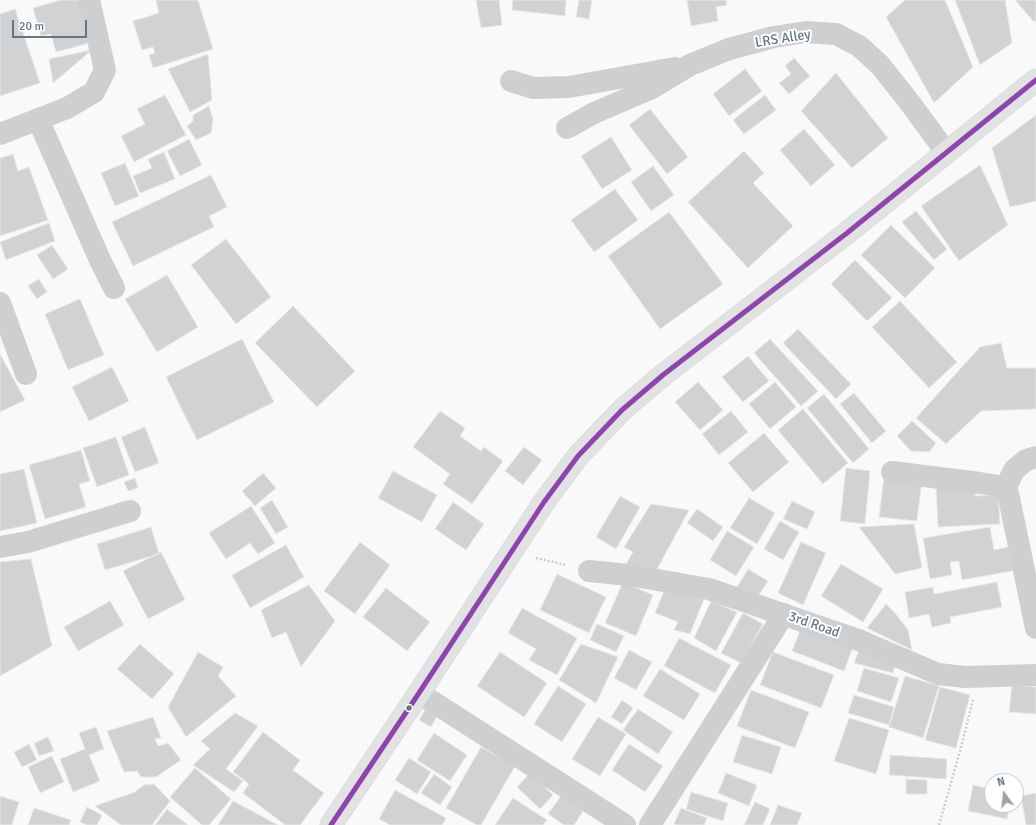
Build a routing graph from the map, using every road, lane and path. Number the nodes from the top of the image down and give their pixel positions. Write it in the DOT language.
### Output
graph roads {
  1 [pos="89,0"];
  2 [pos="690,65"];
  3 [pos="1036,80"];
  4 [pos="511,81"];
  5 [pos="38,119"];
  6 [pos="567,128"];
  7 [pos="0,134"];
  8 [pos="946,152"];
  9 [pos="114,288"];
  10 [pos="0,303"];
  11 [pos="26,374"];
  12 [pos="1036,457"];
  13 [pos="892,472"];
  14 [pos="1006,487"];
  15 [pos="130,511"];
  16 [pos="0,547"];
  17 [pos="512,552"];
  18 [pos="589,571"];
  19 [pos="784,614"];
  20 [pos="1036,628"];
  21 [pos="1036,675"];
  22 [pos="979,677"];
  23 [pos="419,693"];
  24 [pos="331,825"];
  25 [pos="625,825"];
  26 [pos="650,825"];
  27 [pos="939,825"];
  1 -- 5 [label="street"];
  2 -- 4 [label="street, LRS Alley"];
  2 -- 6 [label="street, LRS Alley"];
  2 -- 8 [label="street, LRS Alley"];
  3 -- 8 [label="main road"];
  5 -- 7 [label="street"];
  5 -- 9 [label="street"];
  8 -- 17 [label="main road"];
  10 -- 11 [label="street"];
  12 -- 14 [label="street"];
  13 -- 14 [label="street"];
  14 -- 20 [label="street"];
  15 -- 16 [label="street"];
  17 -- 18 [label="path"];
  17 -- 23 [label="main road"];
  18 -- 19 [label="street, 3rd Road"];
  19 -- 22 [label="street, 3rd Road"];
  19 -- 26 [label="street"];
  21 -- 22 [label="street, 3rd Road"];
  22 -- 27 [label="path"];
  23 -- 24 [label="main road"];
  23 -- 25 [label="street"];
}
